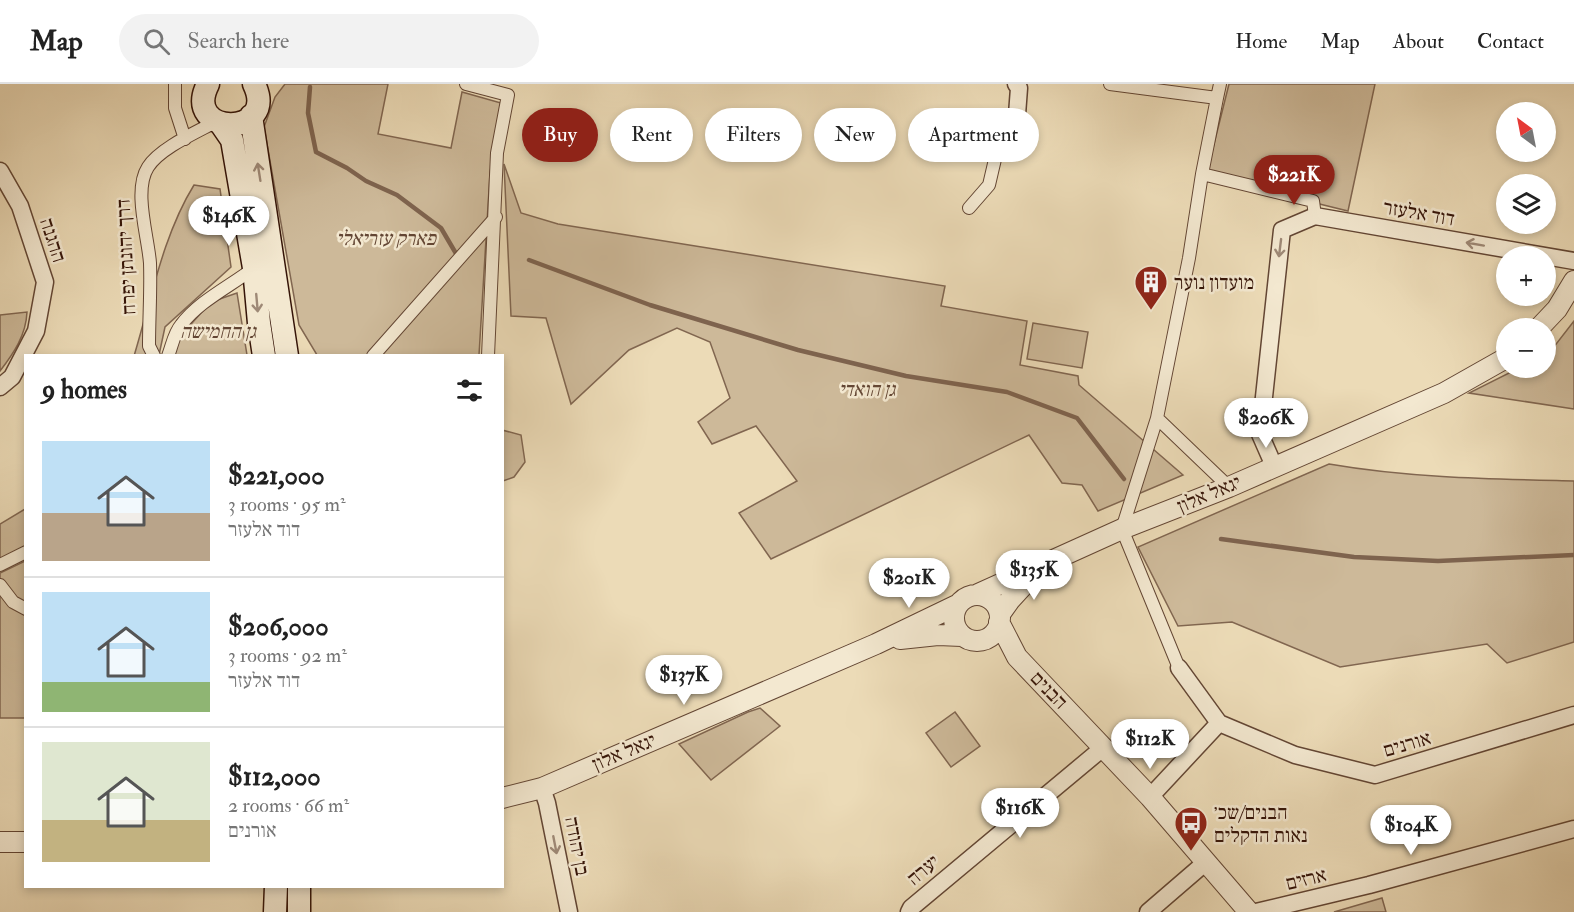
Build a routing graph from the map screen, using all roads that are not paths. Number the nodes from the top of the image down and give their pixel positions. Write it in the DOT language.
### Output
graph roads {
  1 [pos="175,84"];
  2 [pos="208,84"];
  3 [pos="466,84"];
  4 [pos="1016,84"];
  5 [pos="1110,84"];
  6 [pos="1221,84"];
  7 [pos="258,96"];
  8 [pos="1217,98"];
  9 [pos="1018,108"];
  10 [pos="219,123"];
  11 [pos="185,139"];
  12 [pos="994,162"];
  13 [pos="0,171"];
  14 [pos="1202,174"];
  15 [pos="969,208"];
  16 [pos="1315,216"];
  17 [pos="496,217"];
  18 [pos="1574,261"];
  19 [pos="254,268"];
  20 [pos="1574,281"];
  21 [pos="1548,318"];
  22 [pos="153,354"];
  23 [pos="169,354"];
  24 [pos="264,354"];
  25 [pos="287,354"];
  26 [pos="375,354"];
  27 [pos="488,354"];
  28 [pos="1496,364"];
  29 [pos="0,387"];
  30 [pos="1157,418"];
  31 [pos="1274,466"];
  32 [pos="1229,487"];
  33 [pos="1122,529"];
  34 [pos="24,553"];
  35 [pos="0,565"];
  36 [pos="1041,566"];
  37 [pos="0,585"];
  38 [pos="978,594"];
  39 [pos="957,605"];
  40 [pos="24,608"];
  41 [pos="1000,618"];
  42 [pos="969,639"];
  43 [pos="876,644"];
  44 [pos="1017,657"];
  45 [pos="1179,668"];
  46 [pos="1574,715"];
  47 [pos="1219,723"];
  48 [pos="1104,747"];
  49 [pos="542,788"];
  50 [pos="1150,797"];
  51 [pos="504,798"];
  52 [pos="1574,829"];
  53 [pos="0,842"];
  54 [pos="24,842"];
  55 [pos="1206,862"];
  56 [pos="276,888"];
  57 [pos="299,888"];
  58 [pos="275,912"];
  59 [pos="299,912"];
  60 [pos="569,912"];
  61 [pos="909,912"];
  62 [pos="1148,912"];
  63 [pos="1249,912"];
  64 [pos="1256,912"];
  1 -- 11 [label="street"];
  2 -- 10 [label="main road"];
  3 -- 17 [label="street"];
  4 -- 9 [label="street"];
  5 -- 8 [label="street"];
  6 -- 8 [label="street"];
  7 -- 10 [label="main road"];
  25 -- 7 [label="main road, one-way"];
  8 -- 14 [label="street"];
  10 -- 11 [label="street, דרך יהונתן יפרח"];
  10 -- 19 [label="main road"];
  11 -- 22 [label="street, דרך יהונתן יפרח"];
  12 -- 15 [label="street"];
  13 -- 29 [label="street, ההגנה"];
  14 -- 16 [label="street"];
  14 -- 30 [label="street"];
  18 -- 16 [label="street, דוד אלעזר, one-way"];
  16 -- 31 [label="street, one-way"];
  17 -- 26 [label="street"];
  17 -- 27 [label="street"];
  19 -- 23 [label="street"];
  19 -- 24 [label="main road, one-way"];
  20 -- 21 [label="street"];
  28 -- 31 [label="street, יגאל אלון"];
  30 -- 32 [label="street"];
  30 -- 33 [label="street"];
  31 -- 32 [label="street, יגאל אלון"];
  32 -- 33 [label="street, יגאל אלון"];
  33 -- 36 [label="street, יגאל אלון"];
  33 -- 45 [label="street"];
  34 -- 35 [label="street"];
  36 -- 38 [label="street, יגאל אלון"];
  36 -- 41 [label="street, יגאל אלון"];
  37 -- 40 [label="street"];
  38 -- 39 [label="street"];
  38 -- 41 [label="street"];
  39 -- 42 [label="street"];
  39 -- 43 [label="street, יגאל אלון"];
  41 -- 42 [label="street"];
  41 -- 44 [label="street, הבנים"];
  42 -- 43 [label="street, יגאל אלון"];
  42 -- 44 [label="street, הבנים"];
  43 -- 49 [label="street, יגאל אלון"];
  44 -- 48 [label="street, הבנים"];
  45 -- 47 [label="street"];
  46 -- 47 [label="street, אורנים"];
  47 -- 50 [label="street"];
  48 -- 50 [label="street, הבנים"];
  48 -- 61 [label="street, יערה"];
  49 -- 51 [label="street, יגאל אלון"];
  49 -- 60 [label="street, בן יהודה, one-way"];
  50 -- 55 [label="street, הבנים"];
  52 -- 64 [label="street, ארזים"];
  53 -- 54 [label="street"];
  55 -- 62 [label="street"];
  55 -- 63 [label="street, הבנים"];
  56 -- 58 [label="main road"];
  57 -- 59 [label="main road"];
}
